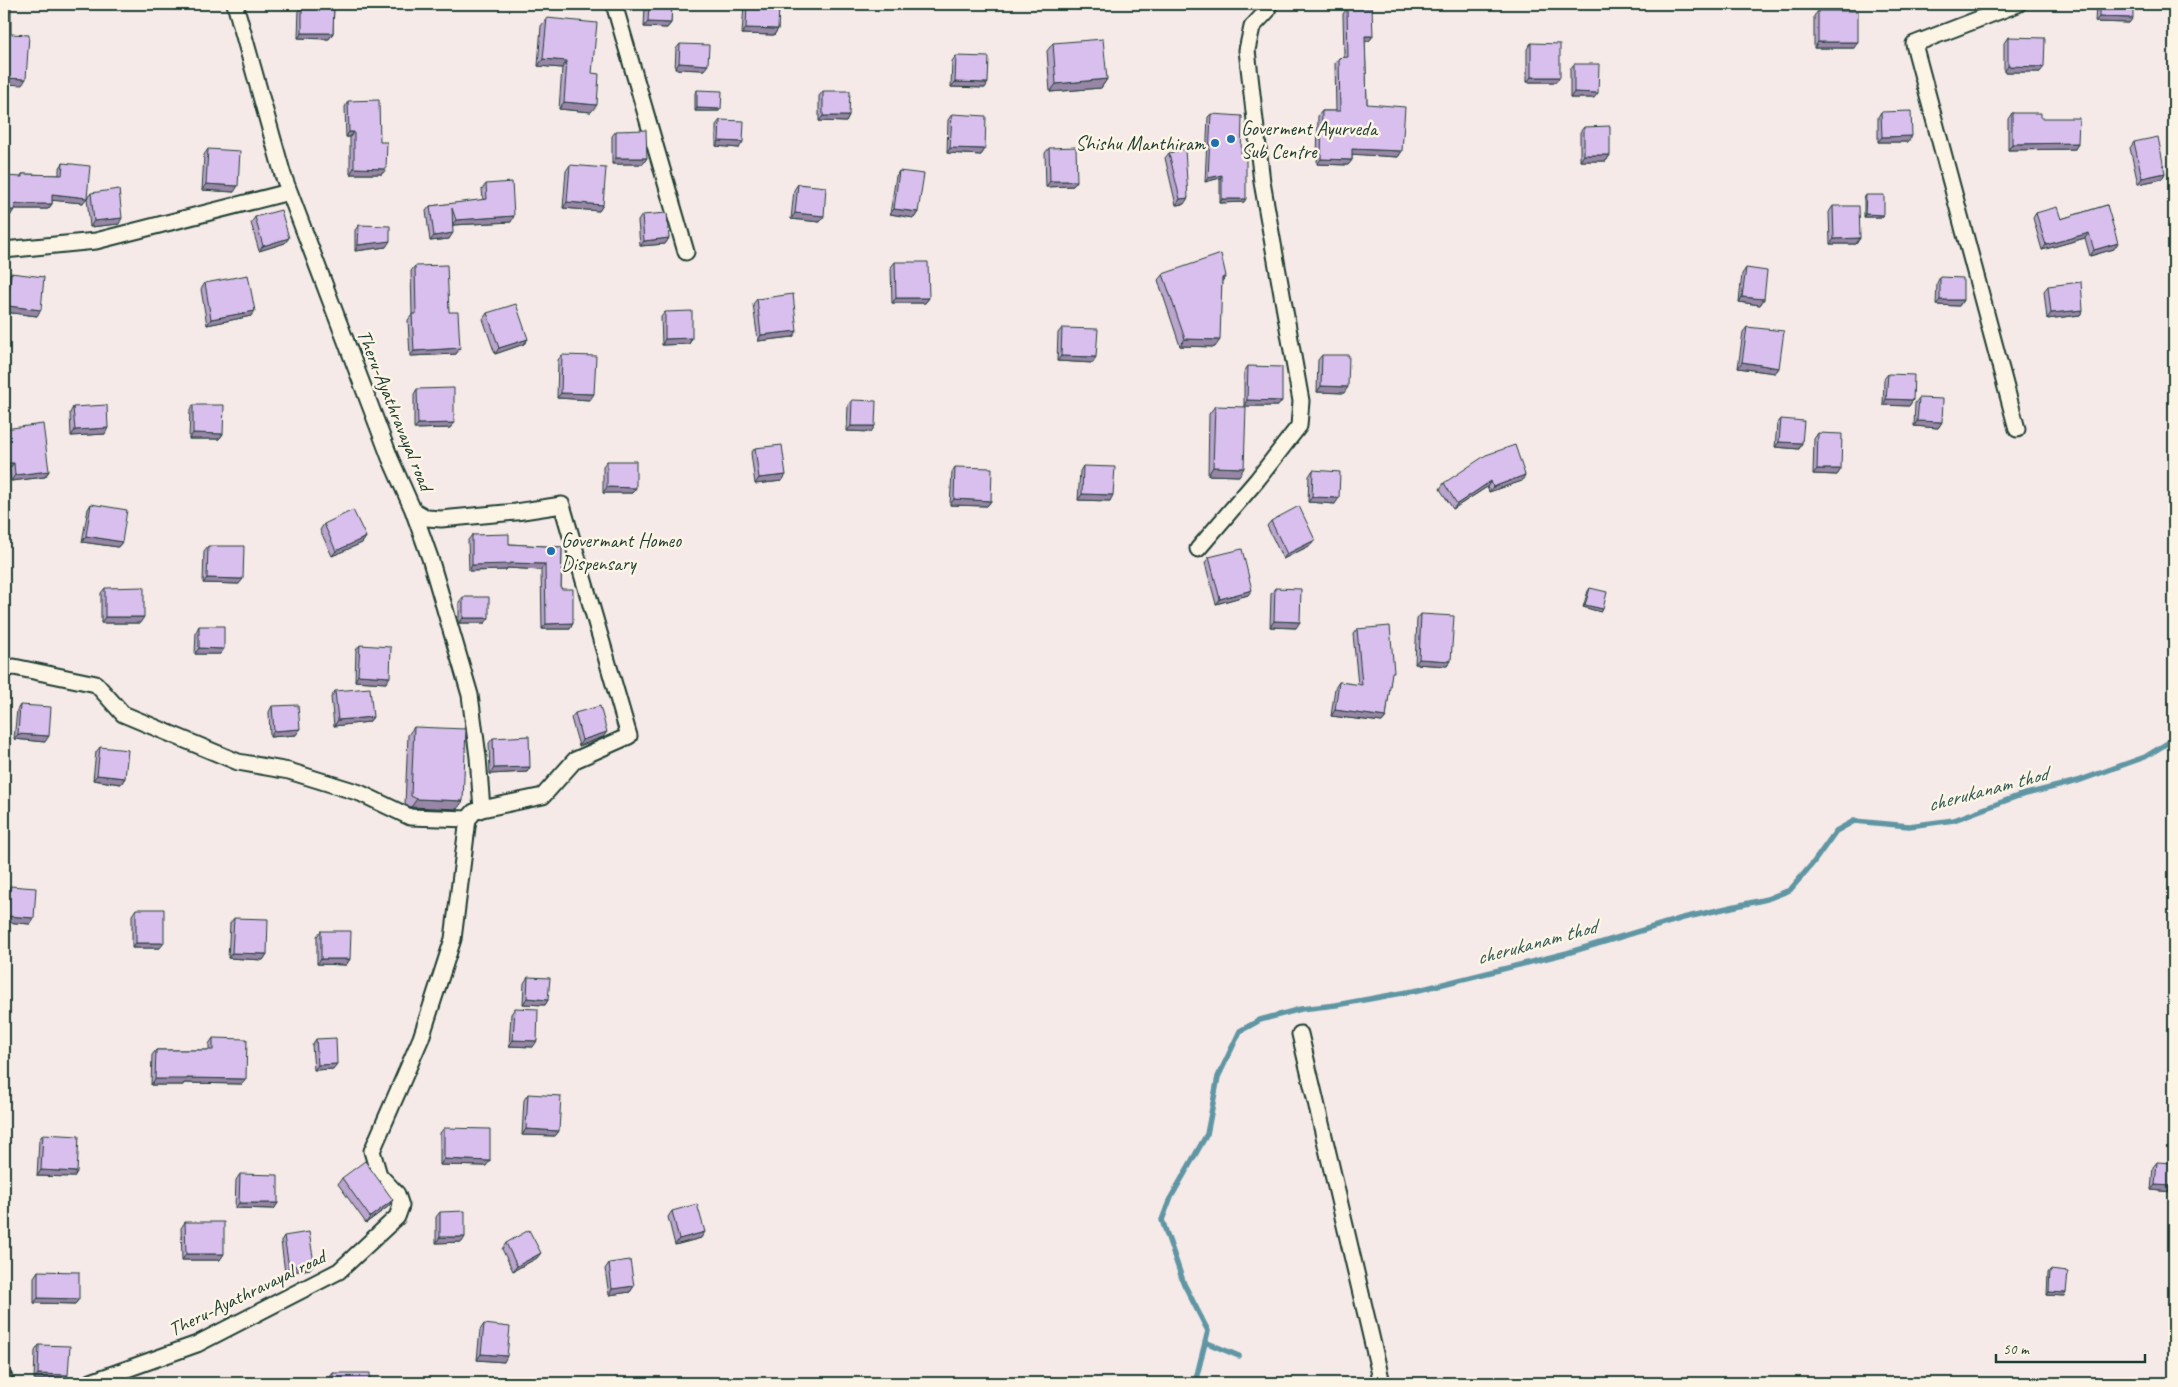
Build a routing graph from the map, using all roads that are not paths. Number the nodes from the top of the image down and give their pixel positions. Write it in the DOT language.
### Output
graph roads {
  1 [pos="235,4"];
  2 [pos="614,4"];
  3 [pos="1269,4"];
  4 [pos="2018,4"];
  5 [pos="289,192"];
  6 [pos="4,250"];
  7 [pos="686,252"];
  8 [pos="2017,429"];
  9 [pos="413,510"];
  10 [pos="1198,548"];
  11 [pos="4,669"];
  12 [pos="482,809"];
  13 [pos="468,819"];
  14 [pos="1300,1034"];
  15 [pos="4,1378"];
  16 [pos="5,1383"];
  17 [pos="88,1383"];
  18 [pos="1382,1383"];
  1 -- 5 [label="street, Theru-Ayathravayal road"];
  2 -- 7 [label="street"];
  3 -- 10 [label="street"];
  4 -- 8 [label="street"];
  5 -- 6 [label="street"];
  5 -- 9 [label="street, Theru-Ayathravayal road"];
  9 -- 12 [label="street"];
  9 -- 12 [label="street, Theru-Ayathravayal road"];
  11 -- 13 [label="street"];
  12 -- 13 [label="street, Theru-Ayathravayal road"];
  13 -- 17 [label="street, Theru-Ayathravayal road"];
  14 -- 18 [label="street"];
  15 -- 16 [label="street"];
}
